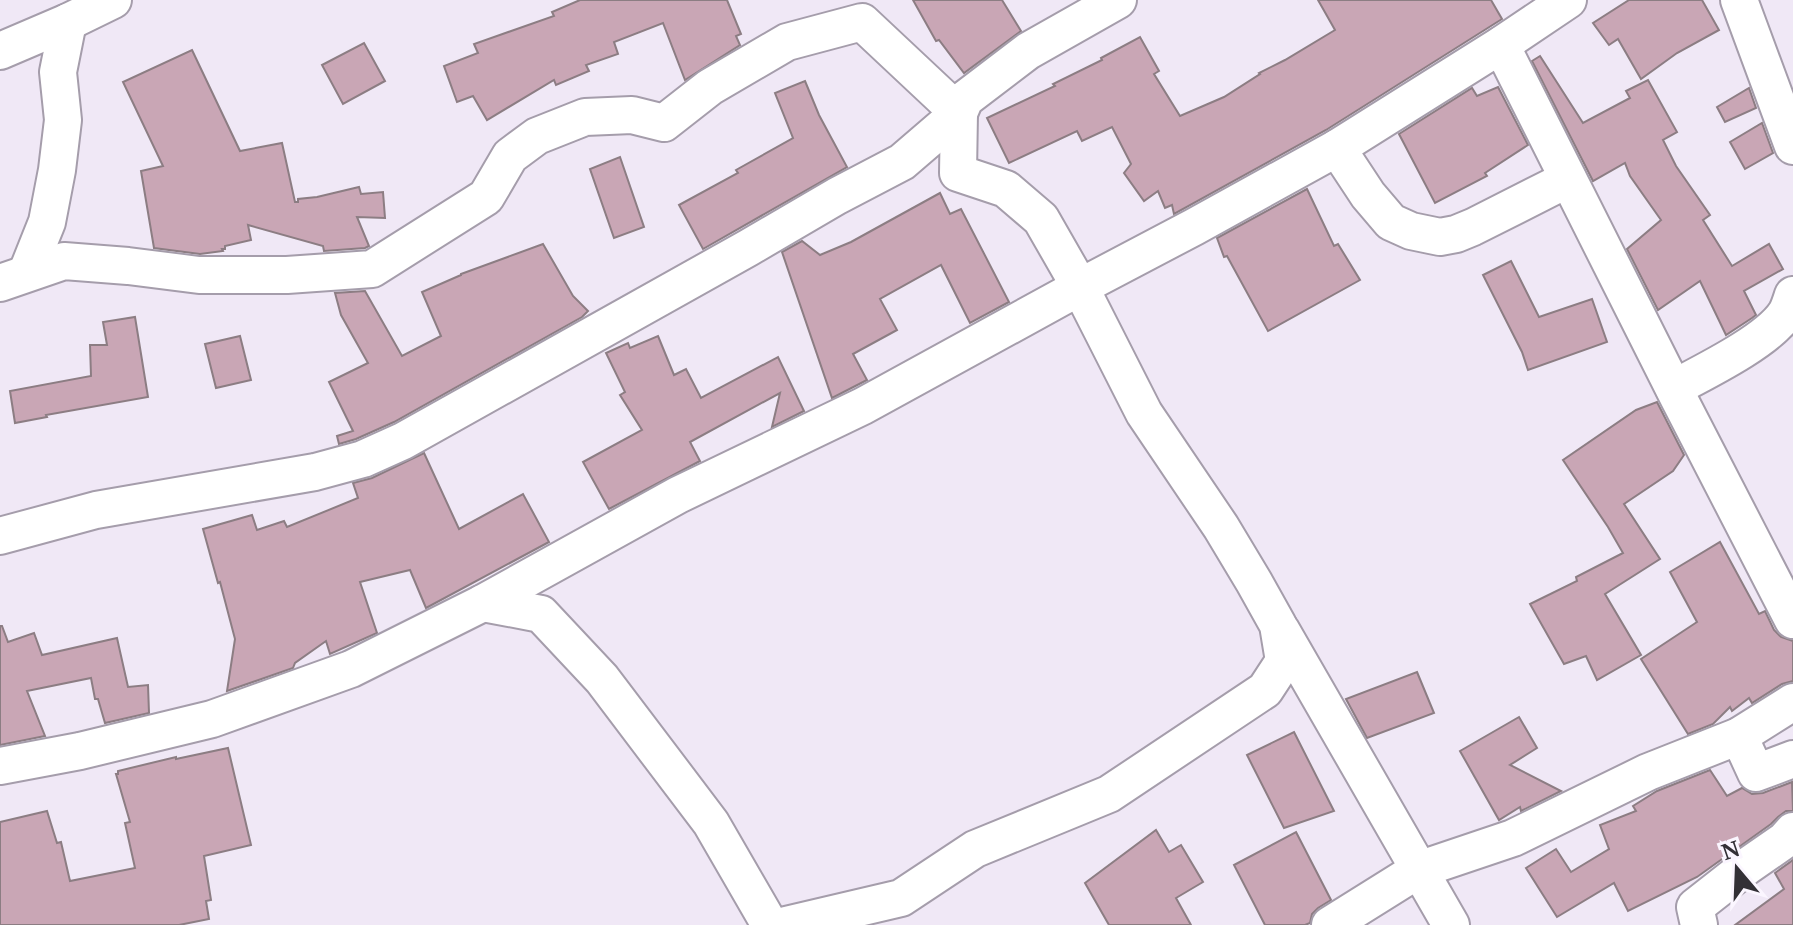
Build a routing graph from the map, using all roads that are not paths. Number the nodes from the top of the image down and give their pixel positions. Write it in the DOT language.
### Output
graph roads {
  1 [pos="113,0"];
  2 [pos="1118,0"];
  3 [pos="1568,0"];
  4 [pos="1739,0"];
  5 [pos="861,11"];
  6 [pos="68,22"];
  7 [pos="1501,45"];
  8 [pos="0,51"];
  9 [pos="959,113"];
  10 [pos="1793,146"];
  11 [pos="1337,148"];
  12 [pos="1568,179"];
  13 [pos="14,277"];
  14 [pos="1080,287"];
  15 [pos="1793,295"];
  16 [pos="1674,388"];
  17 [pos="0,536"];
  18 [pos="1780,562"];
  19 [pos="483,603"];
  20 [pos="1793,620"];
  21 [pos="1278,625"];
  22 [pos="1793,702"];
  23 [pos="1739,736"];
  24 [pos="1793,759"];
  25 [pos="0,766"];
  26 [pos="1793,831"];
  27 [pos="1418,870"];
  28 [pos="770,925"];
  29 [pos="786,925"];
  30 [pos="1330,925"];
  31 [pos="1451,925"];
  32 [pos="1699,925"];
  1 -- 6 [label="street"];
  2 -- 9 [label="street"];
  3 -- 7 [label="street"];
  4 -- 10 [label="street"];
  5 -- 9 [label="street"];
  5 -- 13 [label="street"];
  6 -- 8 [label="street"];
  6 -- 13 [label="street"];
  7 -- 11 [label="street"];
  7 -- 12 [label="street"];
  9 -- 14 [label="street"];
  9 -- 17 [label="street"];
  11 -- 12 [label="street"];
  11 -- 14 [label="street"];
  12 -- 16 [label="street"];
  14 -- 19 [label="street"];
  14 -- 21 [label="street"];
  15 -- 16 [label="street"];
  16 -- 18 [label="street"];
  18 -- 20 [label="street"];
  19 -- 25 [label="street"];
  19 -- 28 [label="street"];
  21 -- 27 [label="street"];
  21 -- 29 [label="street"];
  22 -- 23 [label="street"];
  23 -- 24 [label="street"];
  23 -- 27 [label="street"];
  26 -- 32 [label="street"];
  27 -- 30 [label="street"];
  27 -- 31 [label="street"];
}
